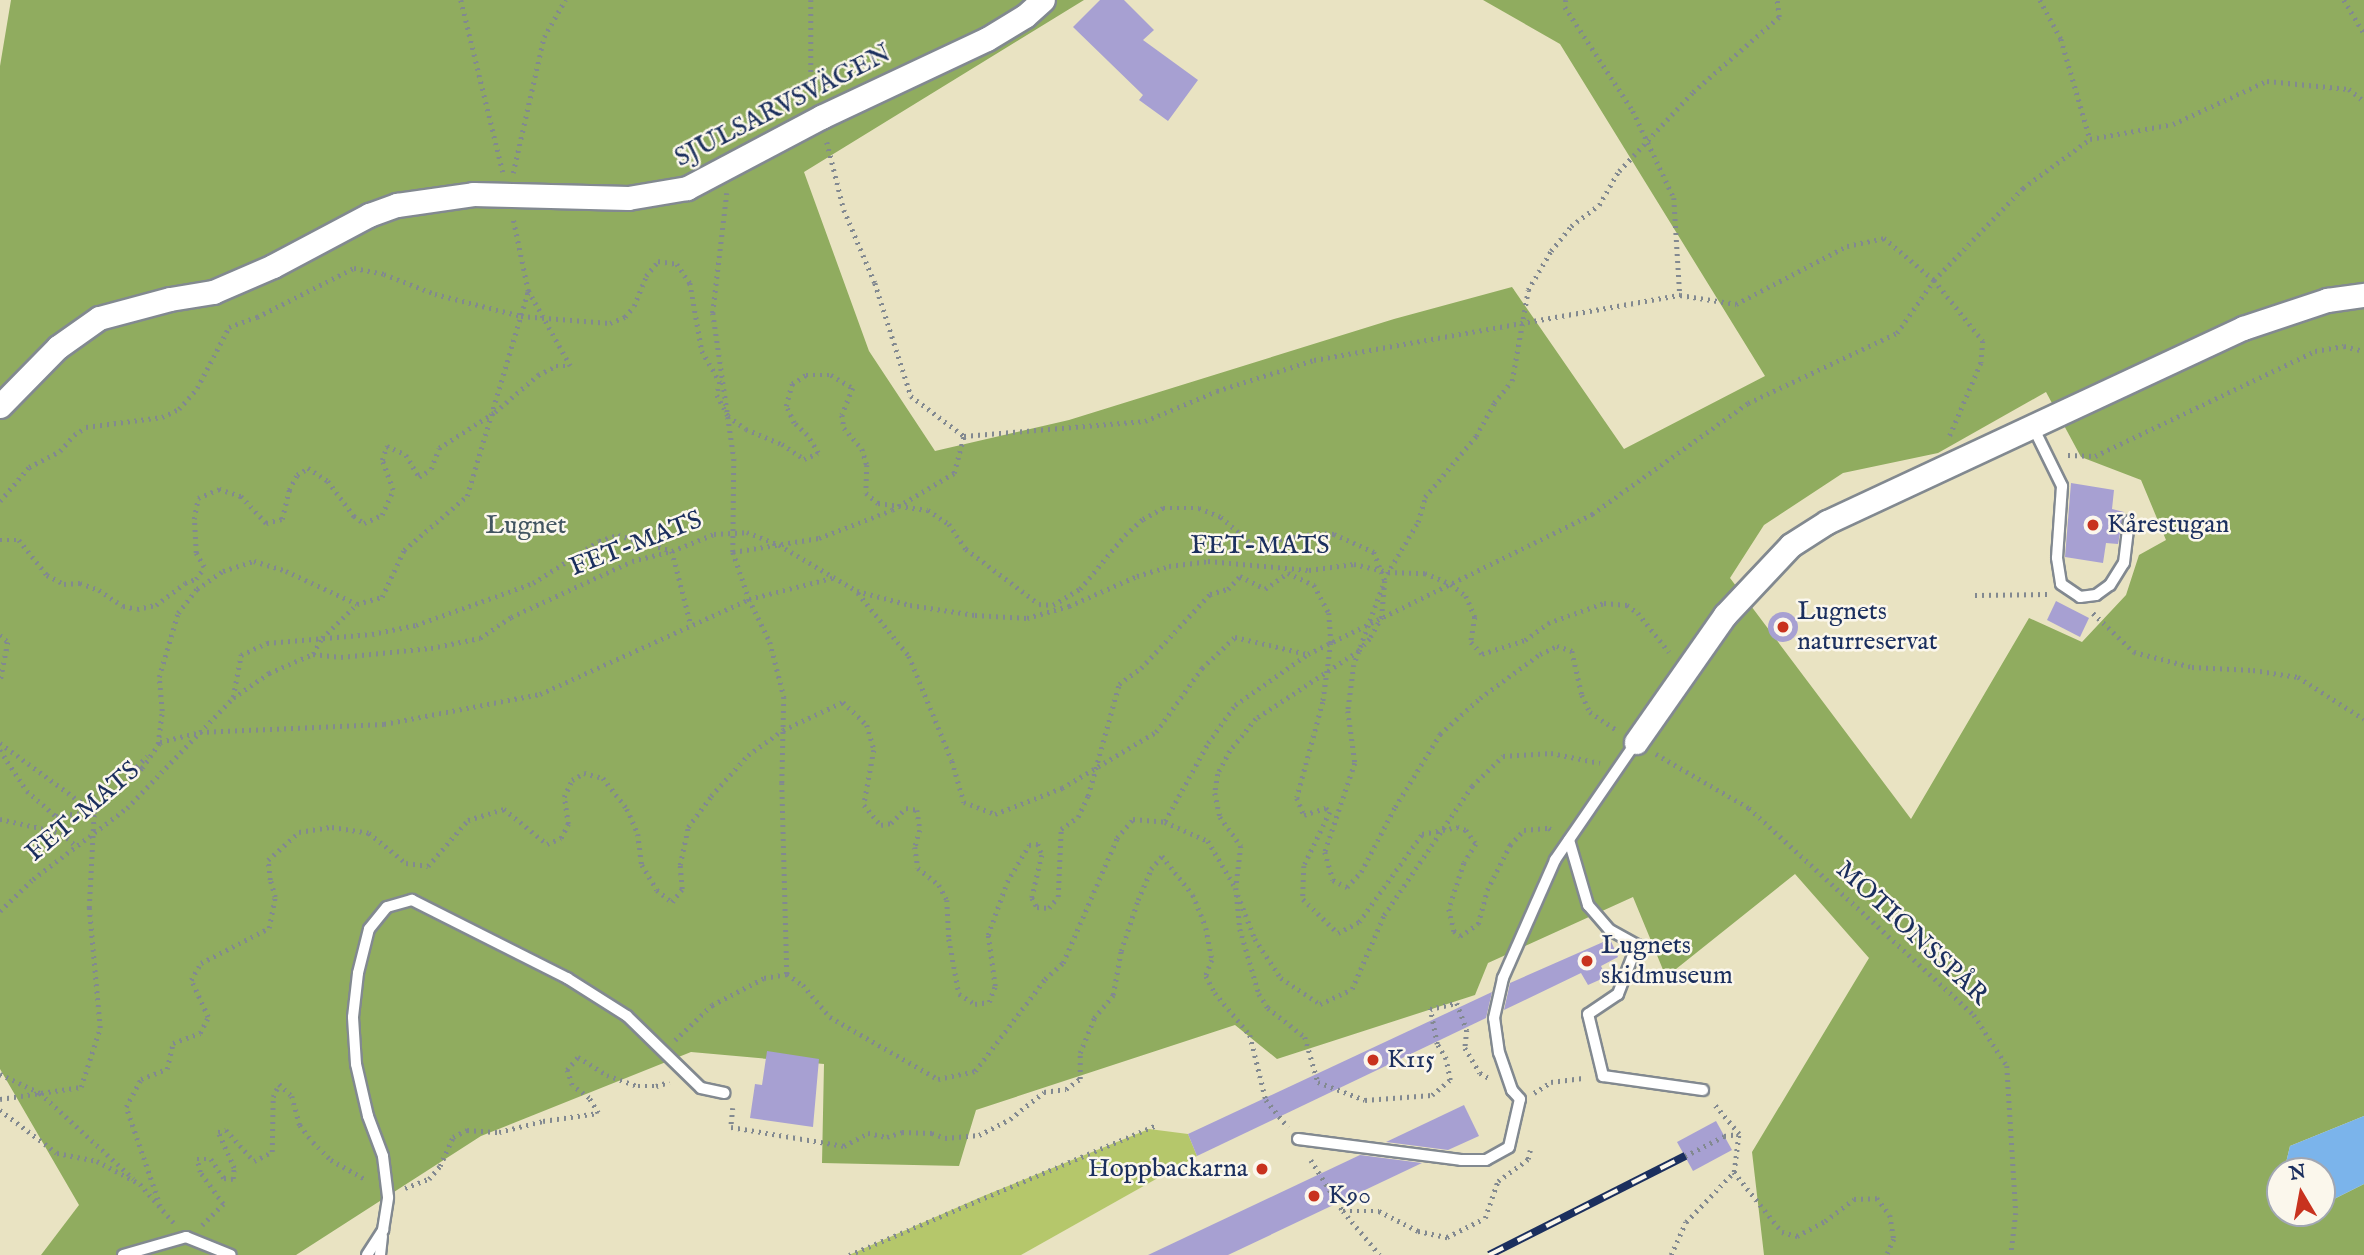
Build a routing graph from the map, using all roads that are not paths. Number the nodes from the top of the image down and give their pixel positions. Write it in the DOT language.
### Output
graph roads {
  1 [pos="1043,0"];
  2 [pos="2364,295"];
  3 [pos="0,407"];
  4 [pos="2032,427"];
  5 [pos="2129,521"];
  6 [pos="1636,742"];
  7 [pos="1569,840"];
  8 [pos="1703,1090"];
  9 [pos="724,1093"];
  10 [pos="1298,1139"];
  11 [pos="383,1230"];
  12 [pos="123,1255"];
  13 [pos="231,1255"];
  14 [pos="367,1255"];
  15 [pos="380,1255"];
  1 -- 3 [label="street, SJULSARVSVÄGEN"];
  2 -- 4 [label="street"];
  4 -- 5 [label="lane"];
  4 -- 6 [label="street"];
  6 -- 7 [label="lane"];
  7 -- 8 [label="lane"];
  7 -- 10 [label="lane"];
  9 -- 11 [label="lane"];
  11 -- 14 [label="lane"];
  11 -- 15 [label="lane"];
  12 -- 13 [label="lane"];
}
